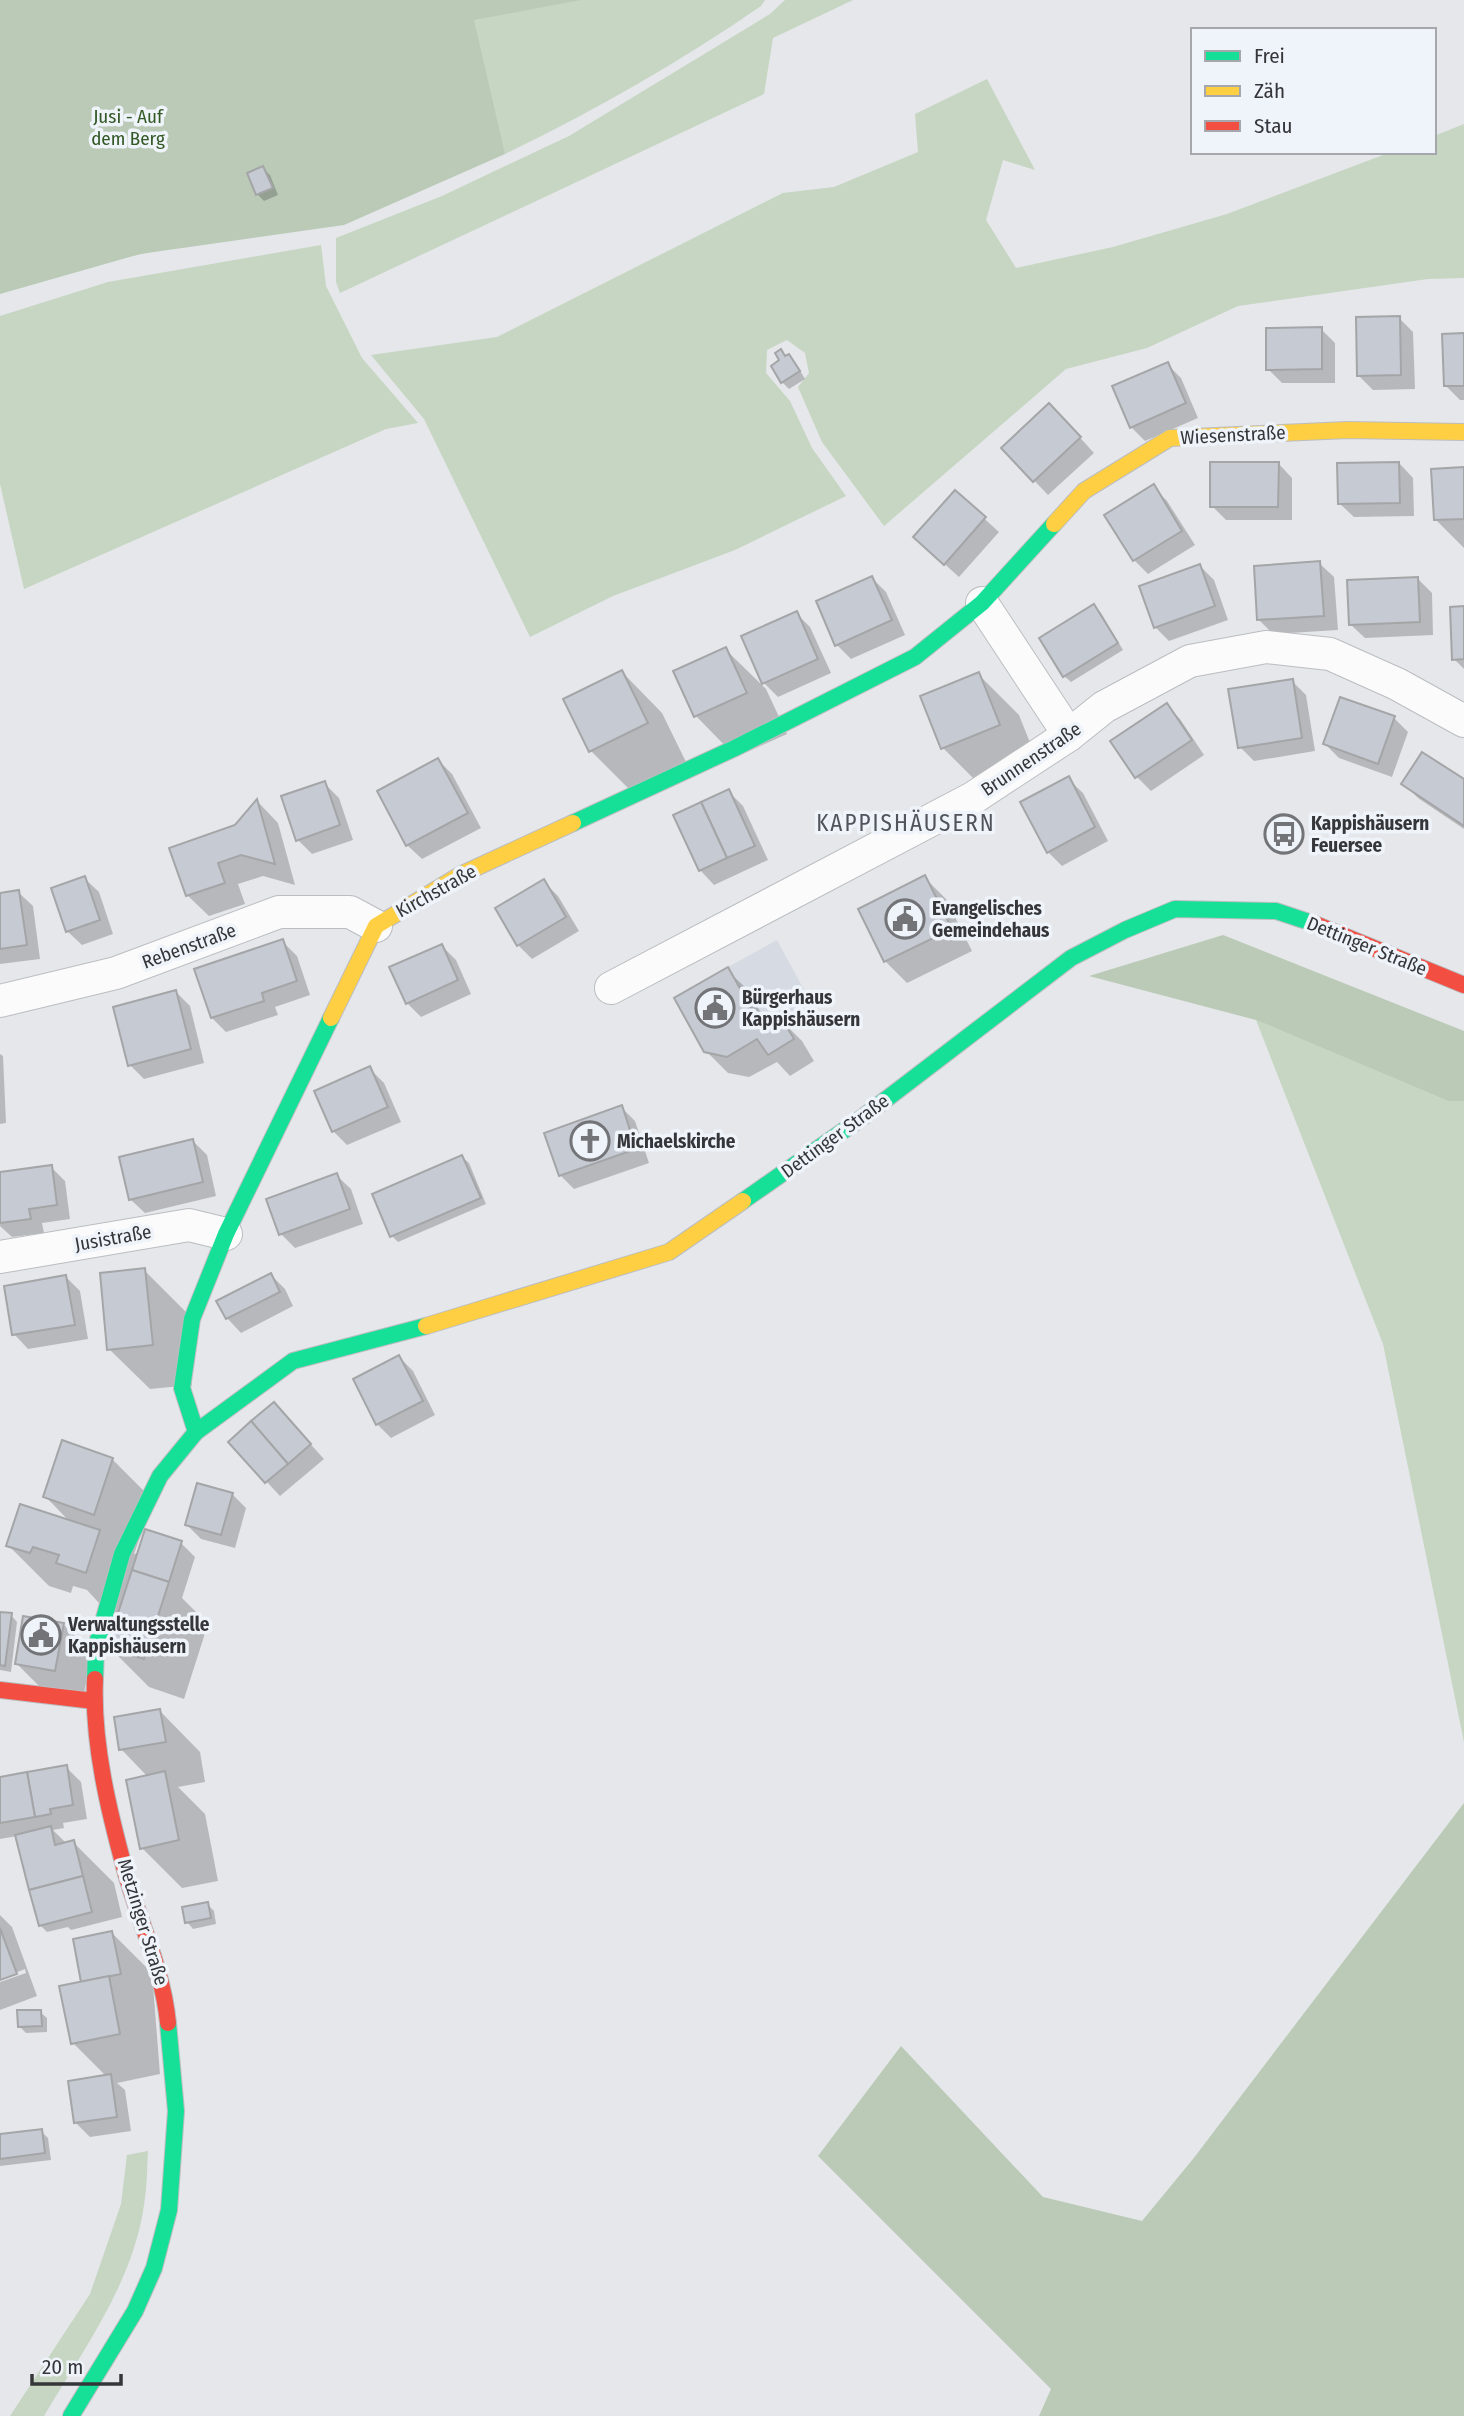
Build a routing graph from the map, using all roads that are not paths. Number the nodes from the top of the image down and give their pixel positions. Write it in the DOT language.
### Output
graph roads {
  1 [pos="1464,432"];
  2 [pos="982,603"];
  3 [pos="1464,721"];
  4 [pos="1069,735"];
  5 [pos="376,926"];
  6 [pos="1464,985"];
  7 [pos="611,988"];
  8 [pos="0,1001"];
  9 [pos="226,1234"];
  10 [pos="0,1257"];
  11 [pos="196,1432"];
  12 [pos="0,1690"];
  13 [pos="94,1701"];
  14 [pos="71,2416"];
  1 -- 2 [label="street, Wiesenstraße"];
  2 -- 4 [label="street"];
  2 -- 5 [label="street, Kirchstraße"];
  3 -- 4 [label="street, Brunnenstraße"];
  4 -- 7 [label="street, Brunnenstraße"];
  5 -- 8 [label="street, Rebenstraße"];
  5 -- 9 [label="street, Kirchstraße"];
  6 -- 11 [label="street, Dettinger Straße"];
  9 -- 10 [label="street, Jusistraße"];
  9 -- 11 [label="street, Kirchstraße"];
  11 -- 13 [label="street, Metzinger Straße"];
  12 -- 13 [label="street"];
  13 -- 14 [label="street, Metzinger Straße"];
}
